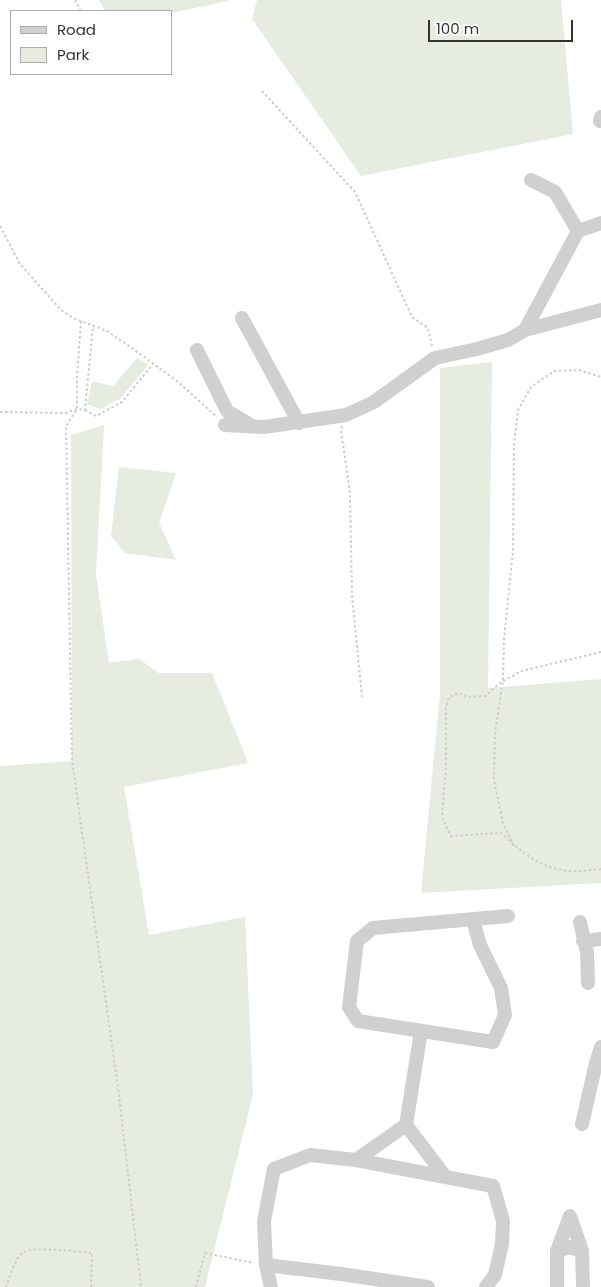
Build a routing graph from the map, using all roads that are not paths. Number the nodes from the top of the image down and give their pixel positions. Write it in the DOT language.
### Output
graph roads {
  1 [pos="601,117"];
  2 [pos="600,121"];
  3 [pos="531,180"];
  4 [pos="601,223"];
  5 [pos="578,231"];
  6 [pos="601,310"];
  7 [pos="242,318"];
  8 [pos="525,330"];
  9 [pos="197,350"];
  10 [pos="299,423"];
  11 [pos="225,425"];
  12 [pos="254,426"];
  13 [pos="508,916"];
  14 [pos="473,920"];
  15 [pos="580,922"];
  16 [pos="601,939"];
  17 [pos="583,940"];
  18 [pos="588,983"];
  19 [pos="421,1032"];
  20 [pos="601,1047"];
  21 [pos="582,1124"];
  22 [pos="406,1125"];
  23 [pos="356,1160"];
  24 [pos="444,1176"];
  25 [pos="557,1251"];
  26 [pos="582,1251"];
  27 [pos="266,1266"];
  28 [pos="271,1287"];
  29 [pos="428,1287"];
  30 [pos="486,1287"];
  31 [pos="557,1287"];
  32 [pos="583,1287"];
  1 -- 2 [label="street"];
  3 -- 5 [label="street"];
  4 -- 5 [label="street"];
  5 -- 8 [label="street"];
  6 -- 8 [label="street"];
  7 -- 10 [label="street"];
  8 -- 10 [label="street"];
  9 -- 12 [label="street"];
  10 -- 12 [label="street"];
  11 -- 12 [label="street"];
  13 -- 14 [label="street"];
  14 -- 19 [label="street"];
  14 -- 19 [label="street"];
  15 -- 17 [label="street"];
  16 -- 17 [label="street"];
  17 -- 18 [label="street"];
  19 -- 22 [label="street"];
  20 -- 21 [label="street"];
  22 -- 23 [label="street"];
  22 -- 24 [label="street"];
  23 -- 24 [label="street"];
  23 -- 27 [label="street"];
  24 -- 30 [label="street"];
  25 -- 26 [label="street"];
  25 -- 26 [label="street"];
  25 -- 31 [label="street"];
  26 -- 32 [label="street"];
  27 -- 28 [label="street"];
  27 -- 29 [label="street"];
}
